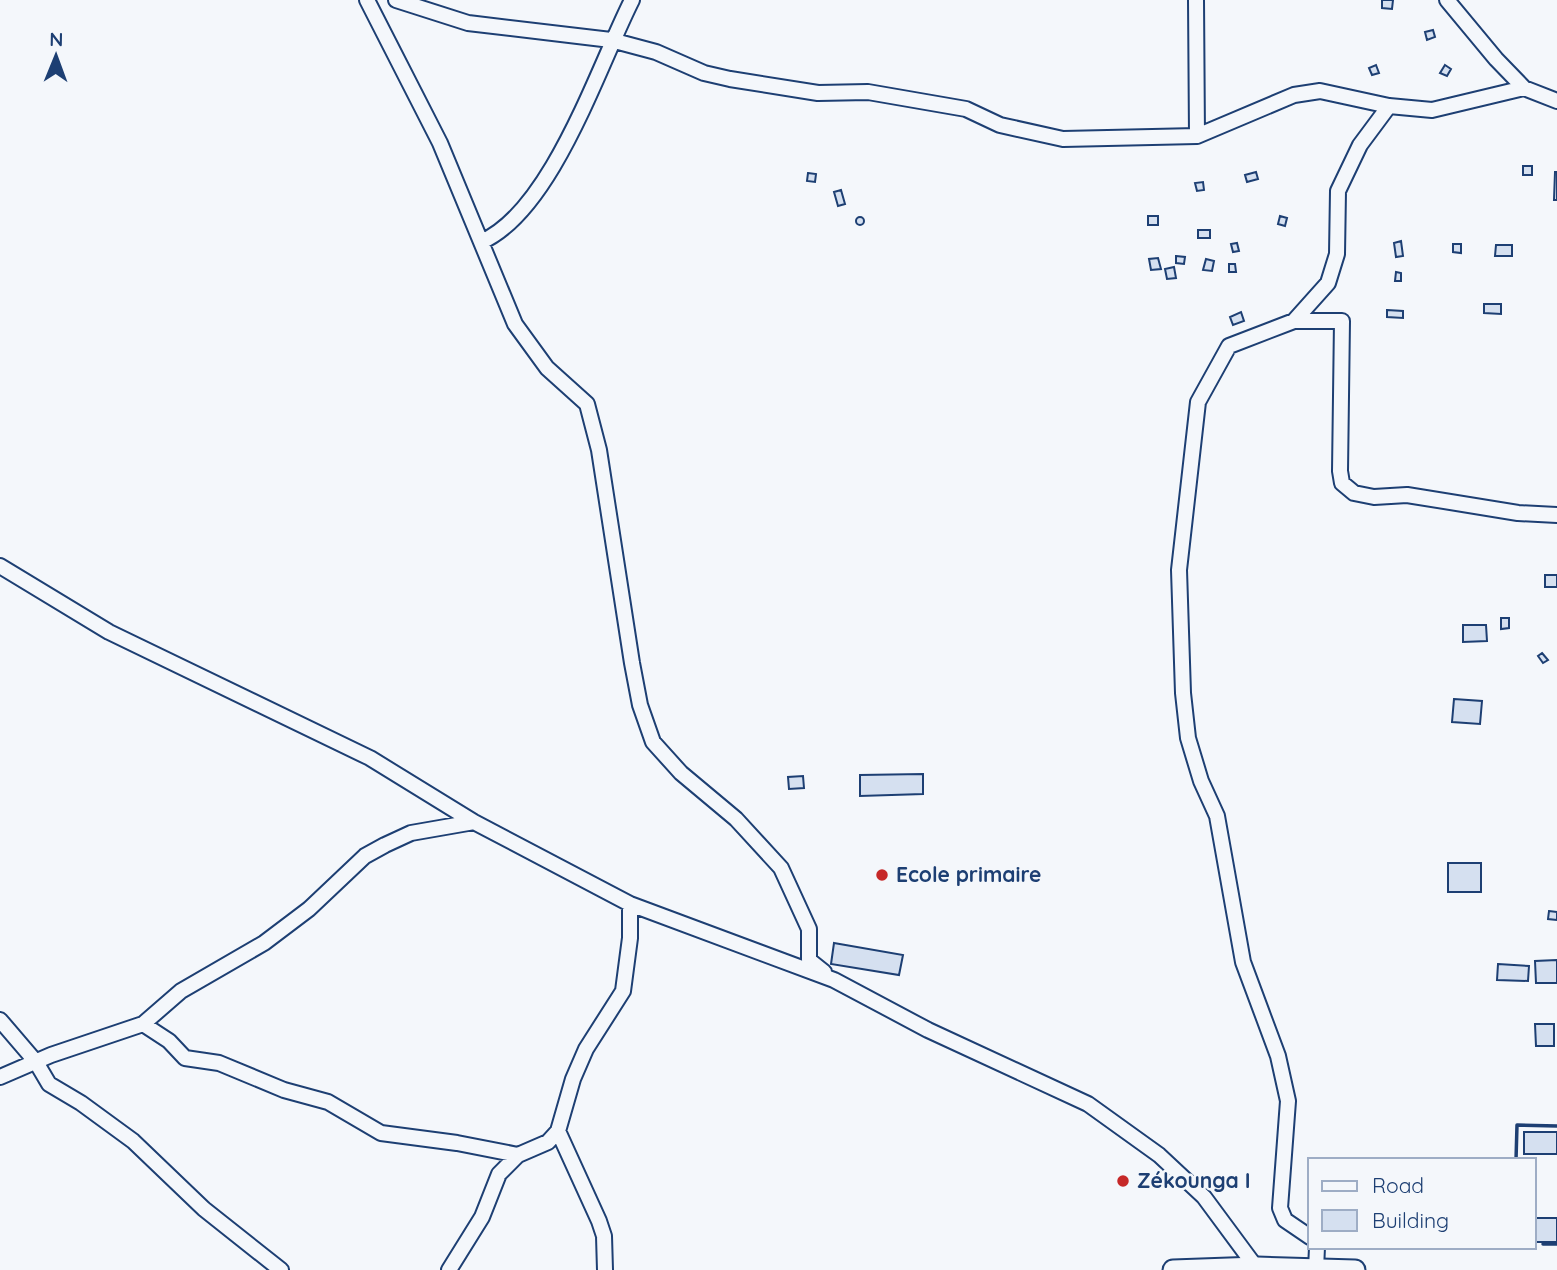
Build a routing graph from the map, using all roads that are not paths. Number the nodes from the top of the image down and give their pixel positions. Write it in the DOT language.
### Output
graph roads {
  1 [pos="367,0"];
  2 [pos="396,0"];
  3 [pos="632,0"];
  4 [pos="1196,0"];
  5 [pos="1447,0"];
  6 [pos="611,40"];
  7 [pos="1524,88"];
  8 [pos="1557,101"];
  9 [pos="1390,106"];
  10 [pos="1197,136"];
  11 [pos="481,242"];
  12 [pos="1294,321"];
  13 [pos="1557,515"];
  14 [pos="0,566"];
  15 [pos="474,822"];
  16 [pos="630,904"];
  17 [pos="834,980"];
  18 [pos="0,1020"];
  19 [pos="143,1024"];
  20 [pos="36,1062"];
  21 [pos="0,1077"];
  22 [pos="558,1131"];
  23 [pos="518,1155"];
  24 [pos="1308,1236"];
  25 [pos="1317,1249"];
  26 [pos="1257,1268"];
  27 [pos="1316,1269"];
  28 [pos="281,1270"];
  29 [pos="449,1270"];
  30 [pos="605,1270"];
  31 [pos="1173,1270"];
  32 [pos="1355,1270"];
  1 -- 11 [label="street"];
  2 -- 6 [label="street"];
  3 -- 6 [label="street"];
  4 -- 10 [label="street"];
  5 -- 7 [label="street"];
  6 -- 10 [label="street"];
  6 -- 11 [label="street"];
  7 -- 8 [label="street"];
  7 -- 9 [label="street"];
  9 -- 10 [label="street"];
  9 -- 12 [label="street"];
  11 -- 17 [label="street"];
  12 -- 13 [label="street"];
  12 -- 24 [label="street"];
  14 -- 15 [label="street"];
  15 -- 16 [label="street"];
  15 -- 19 [label="street"];
  16 -- 17 [label="street"];
  16 -- 22 [label="street"];
  17 -- 26 [label="street"];
  18 -- 20 [label="street"];
  19 -- 20 [label="street"];
  19 -- 23 [label="street"];
  20 -- 21 [label="street"];
  20 -- 28 [label="street"];
  22 -- 23 [label="street"];
  22 -- 30 [label="street"];
  23 -- 29 [label="street"];
  25 -- 27 [label="street"];
  26 -- 27 [label="street"];
  26 -- 31 [label="street"];
  27 -- 32 [label="street"];
}
